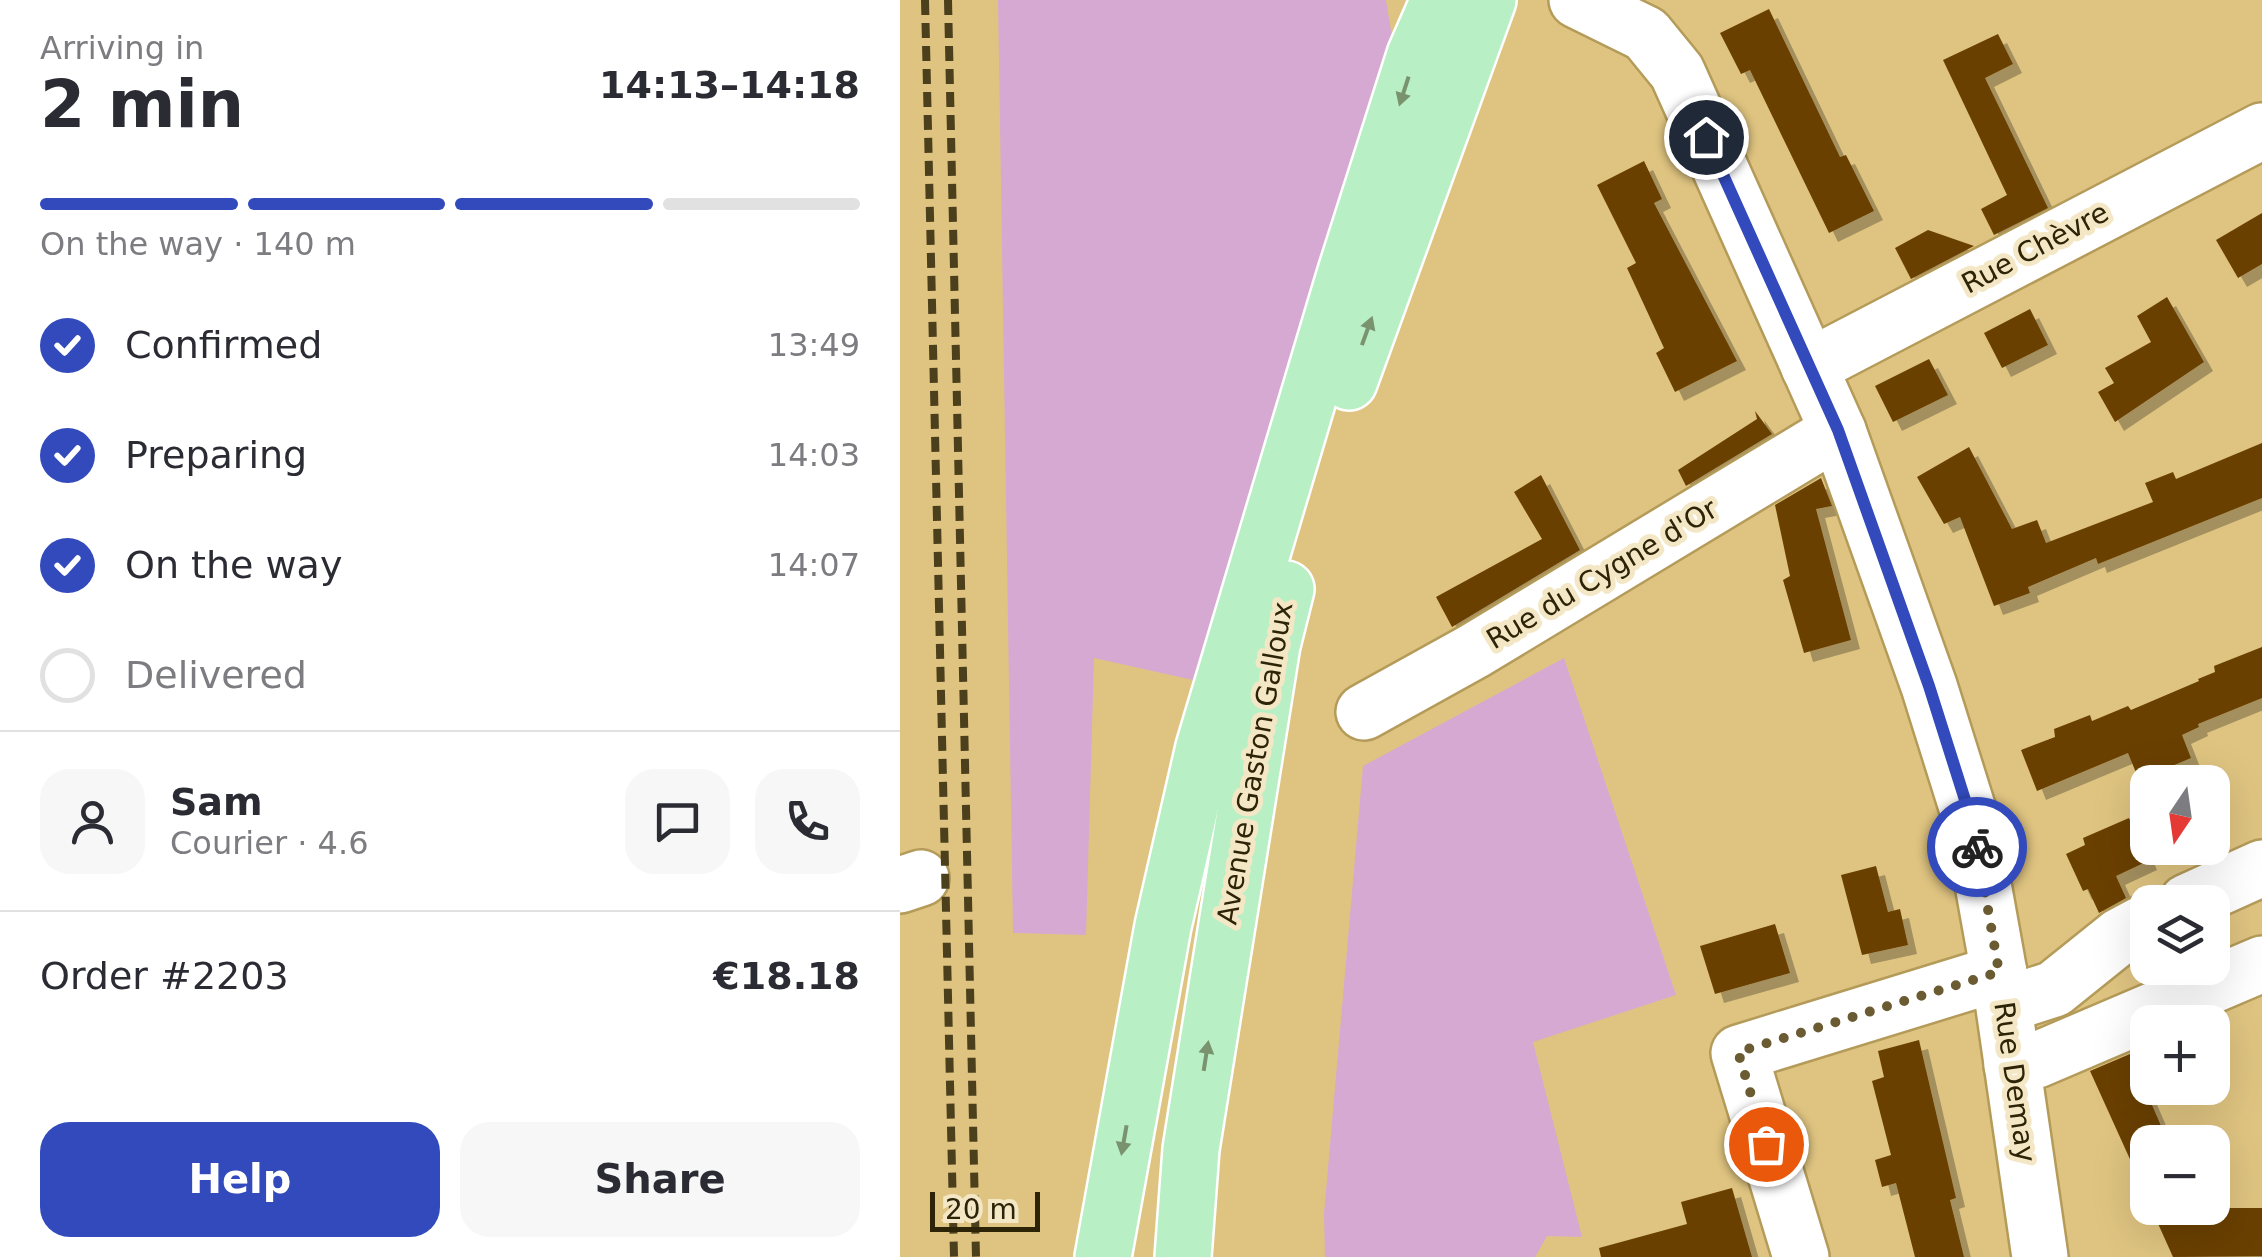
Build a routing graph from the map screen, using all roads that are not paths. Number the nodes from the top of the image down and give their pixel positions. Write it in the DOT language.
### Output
graph roads {
  1 [pos="1439,0"];
  2 [pos="1488,0"];
  3 [pos="1577,0"];
  4 [pos="1642,17"];
  5 [pos="2262,131"];
  6 [pos="1809,366"];
  7 [pos="1838,430"];
  8 [pos="1256,568"];
  9 [pos="1364,712"];
  10 [pos="2262,868"];
  11 [pos="2224,885"];
  12 [pos="2130,931"];
  13 [pos="2262,964"];
  14 [pos="2001,989"];
  15 [pos="2012,1065"];
  16 [pos="1102,1257"];
  17 [pos="1155,1257"];
  18 [pos="1183,1257"];
  19 [pos="1801,1257"];
  20 [pos="2040,1257"];
  1 -- 8 [label="main road, Avenue Gaston Galloux, one-way"];
  18 -- 2 [label="main road, Avenue Gaston Galloux, one-way"];
  3 -- 4 [label="street, Rue Demay"];
  4 -- 6 [label="street, Rue Demay"];
  5 -- 6 [label="street, Rue Chèvre"];
  6 -- 7 [label="street, Rue Demay"];
  7 -- 9 [label="street, Rue du Cygne d'Or"];
  7 -- 14 [label="street, Rue Demay"];
  8 -- 16 [label="main road, one-way"];
  8 -- 17 [label="main road"];
  10 -- 11 [label="street"];
  12 -- 14 [label="street"];
  13 -- 15 [label="street"];
  14 -- 15 [label="street, Rue Demay"];
  14 -- 19 [label="street"];
  15 -- 20 [label="street, Rue Demay"];
}
